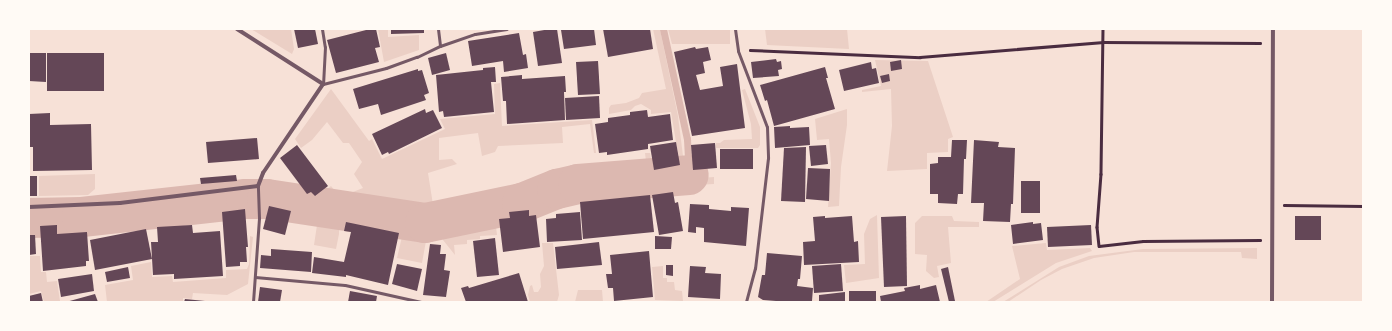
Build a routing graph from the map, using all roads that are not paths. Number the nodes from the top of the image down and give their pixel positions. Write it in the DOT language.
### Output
graph roads {
  1 [pos="237,29"];
  2 [pos="322,29"];
  3 [pos="438,29"];
  4 [pos="507,29"];
  5 [pos="735,29"];
  6 [pos="1273,29"];
  7 [pos="440,46"];
  8 [pos="323,84"];
  9 [pos="258,186"];
  10 [pos="29,207"];
  11 [pos="255,277"];
  12 [pos="253,302"];
  13 [pos="421,302"];
  14 [pos="746,302"];
  15 [pos="1272,302"];
  1 -- 8 [label="street"];
  2 -- 8 [label="lane"];
  3 -- 7 [label="lane"];
  4 -- 7 [label="lane"];
  5 -- 14 [label="lane"];
  6 -- 15 [label="street"];
  7 -- 8 [label="lane"];
  8 -- 9 [label="street"];
  9 -- 10 [label="street"];
  9 -- 11 [label="lane"];
  11 -- 12 [label="lane"];
  11 -- 13 [label="lane"];
}
